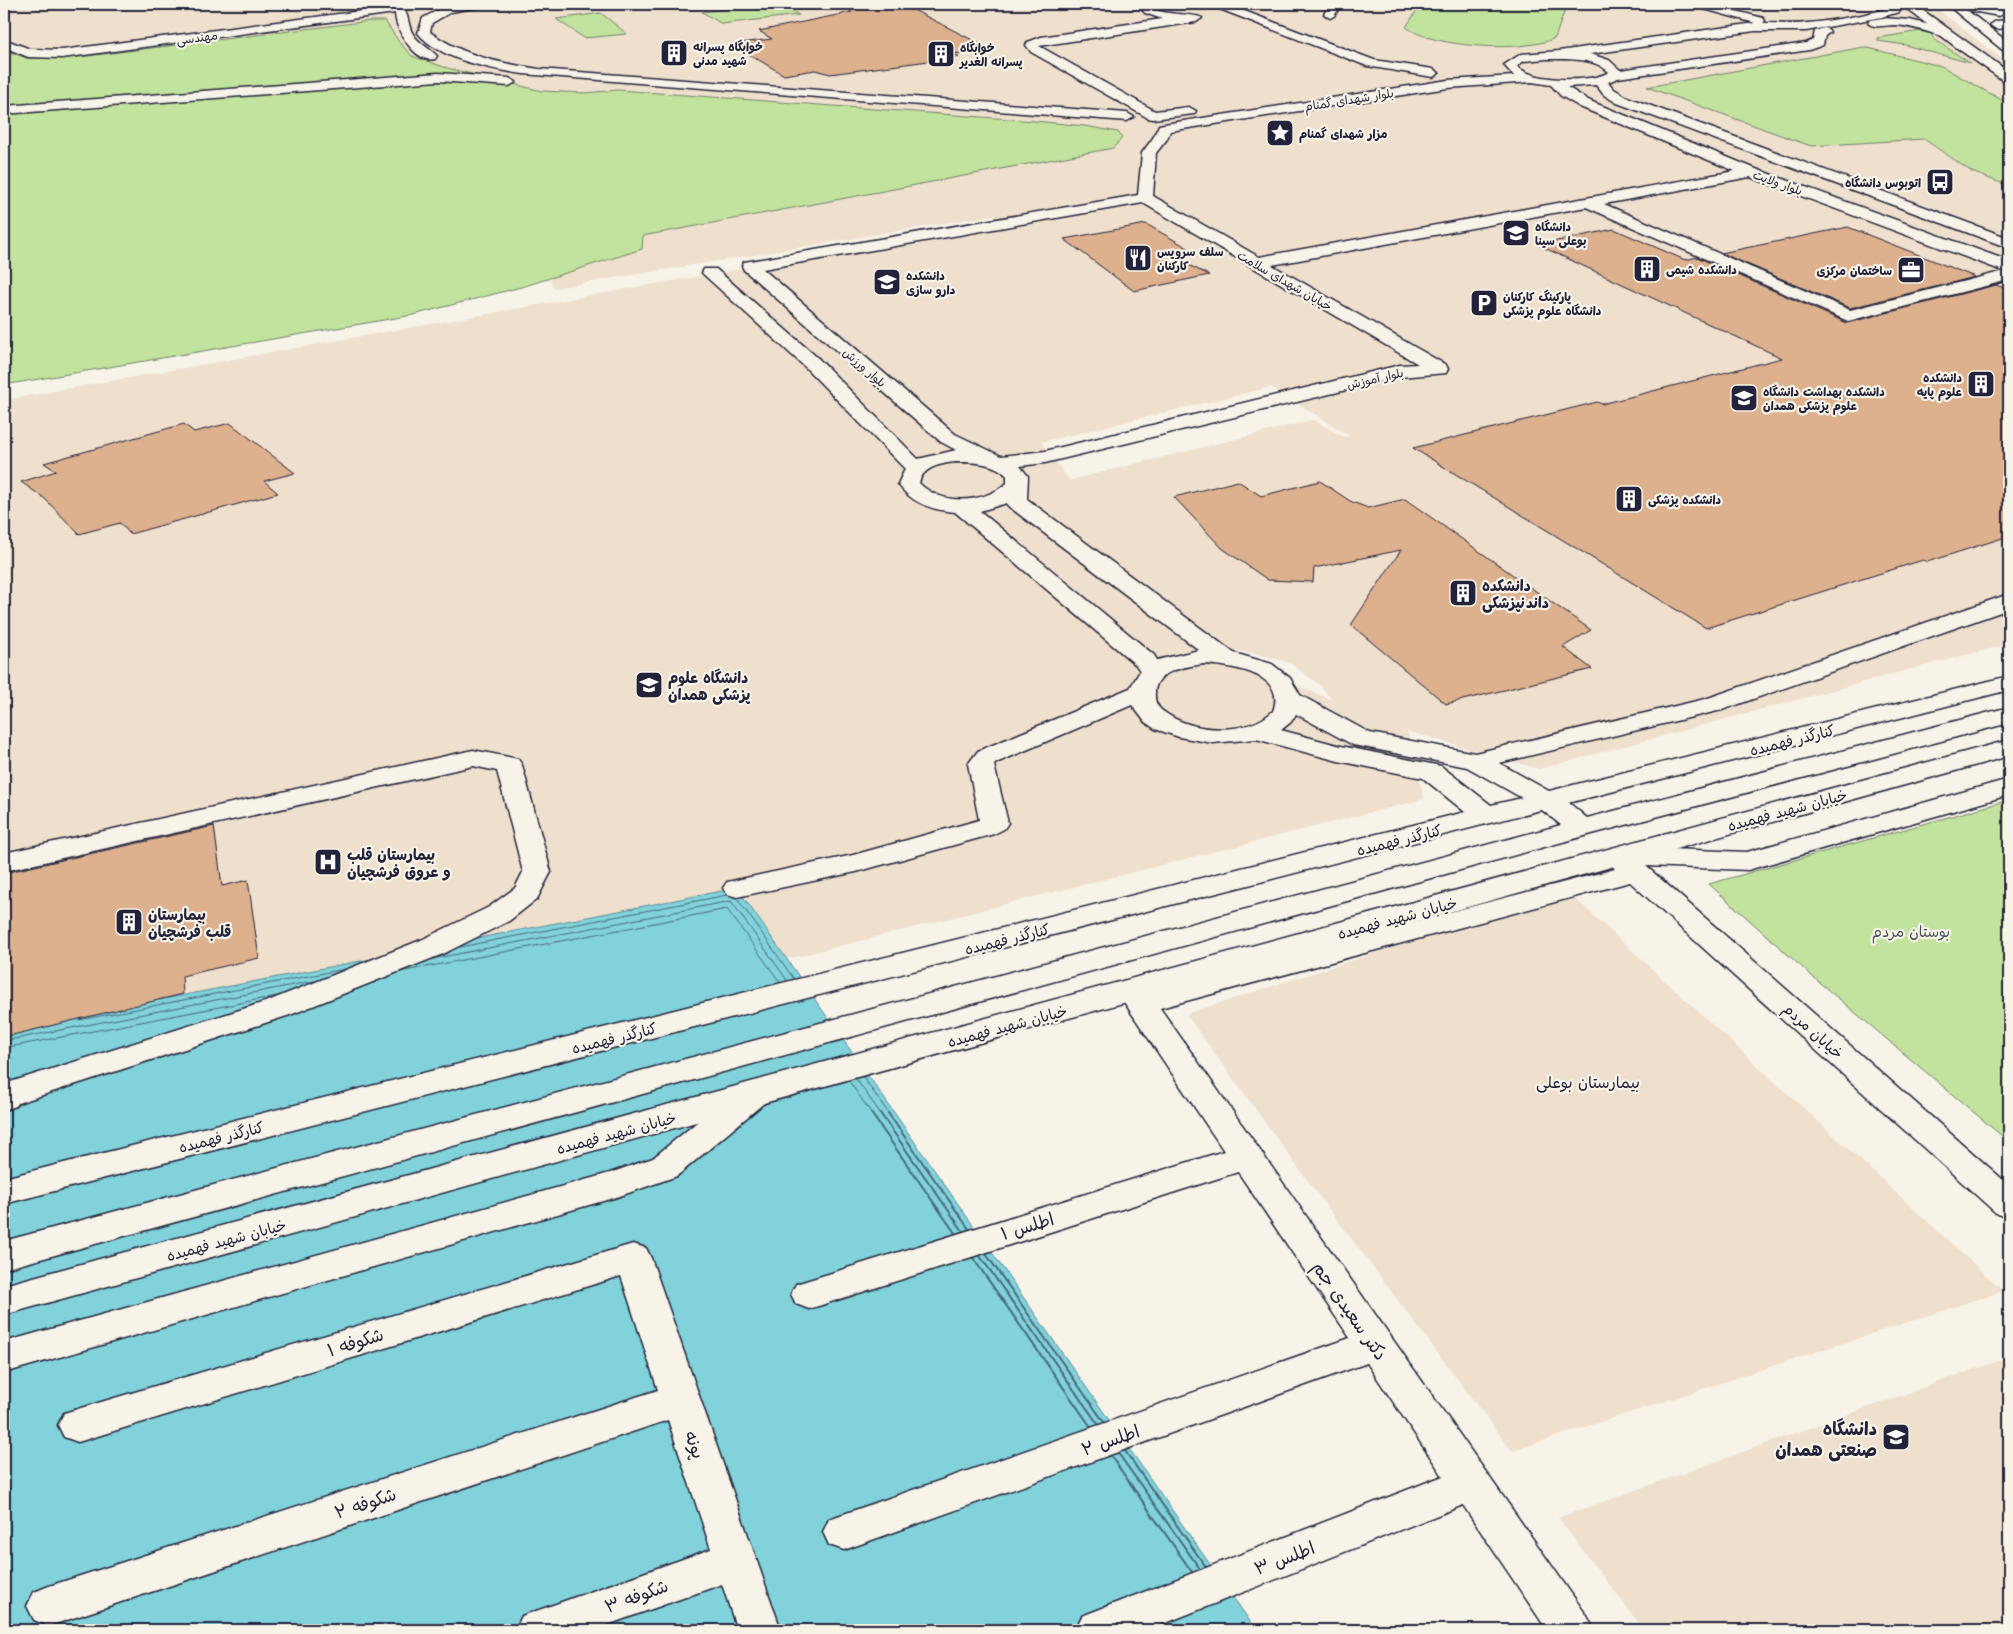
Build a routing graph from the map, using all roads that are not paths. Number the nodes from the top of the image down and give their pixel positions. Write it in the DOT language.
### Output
graph roads {
  1 [pos="479,4"];
  2 [pos="1696,4"];
  3 [pos="1721,4"];
  4 [pos="1900,4"];
  5 [pos="1907,4"];
  6 [pos="1953,4"];
  7 [pos="1134,6"];
  8 [pos="1153,10"];
  9 [pos="1211,12"];
  10 [pos="2003,17"];
  11 [pos="1978,24"];
  12 [pos="1793,28"];
  13 [pos="1945,33"];
  14 [pos="4,43"];
  15 [pos="2009,49"];
  16 [pos="1560,55"];
  17 [pos="1512,63"];
  18 [pos="1495,65"];
  19 [pos="1460,70"];
  20 [pos="1433,73"];
  21 [pos="1616,74"];
  22 [pos="1534,78"];
  23 [pos="2009,78"];
  24 [pos="604,80"];
  25 [pos="1600,81"];
  26 [pos="1555,82"];
  27 [pos="4,110"];
  28 [pos="1153,115"];
  29 [pos="1128,123"];
  30 [pos="1157,129"];
  31 [pos="1781,159"];
  32 [pos="1745,169"];
  33 [pos="1145,198"];
  34 [pos="1587,202"];
  35 [pos="2007,242"];
  36 [pos="1966,250"];
  37 [pos="1256,263"];
  38 [pos="2009,266"];
  39 [pos="710,273"];
  40 [pos="2009,275"];
  41 [pos="1439,369"];
  42 [pos="1274,403"];
  43 [pos="1290,414"];
  44 [pos="993,460"];
  45 [pos="916,468"];
  46 [pos="1018,482"];
  47 [pos="960,506"];
  48 [pos="2009,601"];
  49 [pos="1225,658"];
  50 [pos="1147,682"];
  51 [pos="2009,683"];
  52 [pos="1288,698"];
  53 [pos="2009,715"];
  54 [pos="1257,731"];
  55 [pos="2009,748"];
  56 [pos="1475,761"];
  57 [pos="2009,787"];
  58 [pos="1548,801"];
  59 [pos="1487,816"];
  60 [pos="1582,828"];
  61 [pos="4,862"];
  62 [pos="1627,864"];
  63 [pos="737,888"];
  64 [pos="1135,997"];
  65 [pos="752,1095"];
  66 [pos="4,1096"];
  67 [pos="1246,1157"];
  68 [pos="4,1191"];
  69 [pos="2009,1205"];
  70 [pos="4,1255"];
  71 [pos="633,1258"];
  72 [pos="809,1294"];
  73 [pos="4,1300"];
  74 [pos="1375,1345"];
  75 [pos="4,1358"];
  76 [pos="680,1399"];
  77 [pos="78,1425"];
  78 [pos="1470,1484"];
  79 [pos="844,1532"];
  80 [pos="735,1560"];
  81 [pos="49,1606"];
  82 [pos="538,1630"];
  83 [pos="759,1630"];
  84 [pos="1097,1630"];
  85 [pos="1572,1630"];
  1 -- 24 [label="main road"];
  2 -- 12 [label="main road"];
  3 -- 12 [label="main road"];
  4 -- 12 [label="main road"];
  5 -- 13 [label="main road"];
  6 -- 10 [label="main road"];
  6 -- 11 [label="main road"];
  7 -- 8 [label="main road"];
  8 -- 9 [label="main road"];
  8 -- 29 [label="main road"];
  9 -- 20 [label="main road"];
  9 -- 28 [label="main road"];
  10 -- 11 [label="main road"];
  11 -- 15 [label="main road"];
  12 -- 16 [label="main road"];
  13 -- 21 [label="main road"];
  13 -- 23 [label="main road"];
  14 -- 24 [label="main road, مهندسی"];
  16 -- 17 [label="main road"];
  16 -- 21 [label="main road"];
  17 -- 18 [label="main road"];
  17 -- 22 [label="main road"];
  19 -- 20 [label="main road, بلوار شهدای گمنام"];
  20 -- 28 [label="main road, بلوار شهدای گمنام"];
  21 -- 25 [label="main road"];
  22 -- 26 [label="main road"];
  22 -- 30 [label="main road, بلوار شهدای گمنام"];
  24 -- 27 [label="main road"];
  24 -- 29 [label="main road, بلوار شهدای گمنام"];
  25 -- 26 [label="main road"];
  25 -- 31 [label="main road, بلوار ولایت"];
  26 -- 32 [label="main road, بلوار ولایت"];
  28 -- 29 [label="main road, بلوار شهدای گمنام"];
  28 -- 30 [label="main road"];
  30 -- 33 [label="main road"];
  31 -- 32 [label="main road"];
  31 -- 35 [label="main road, بلوار ولایت"];
  32 -- 34 [label="main road"];
  32 -- 36 [label="main road, بلوار ولایت"];
  33 -- 37 [label="main road, خیابان شهدای سلامت"];
  33 -- 44 [label="main road, بلوار ورزش"];
  34 -- 37 [label="main road"];
  34 -- 40 [label="main road"];
  35 -- 36 [label="main road"];
  36 -- 38 [label="main road, بلوار ولایت"];
  37 -- 41 [label="main road, خیابان شهدای سلامت"];
  39 -- 45 [label="main road"];
  41 -- 42 [label="main road, بلوار آموزش"];
  41 -- 43 [label="main road, بلوار آموزش"];
  42 -- 43 [label="main road"];
  42 -- 44 [label="main road, بلوار آموزش"];
  43 -- 46 [label="main road, بلوار آموزش"];
  44 -- 45 [label="main road, بلوار آموزش"];
  44 -- 46 [label="main road, بلوار ورزش"];
  45 -- 47 [label="main road, بلوار آموزش"];
  46 -- 47 [label="main road, بلوار آموزش"];
  46 -- 49 [label="main road"];
  47 -- 50 [label="main road"];
  48 -- 56 [label="main road"];
  49 -- 50 [label="main road"];
  49 -- 52 [label="main road"];
  50 -- 54 [label="main road"];
  50 -- 63 [label="main road"];
  51 -- 58 [label="main road, کنارگذر فهمیده"];
  52 -- 54 [label="main road"];
  52 -- 56 [label="main road"];
  53 -- 60 [label="main road"];
  54 -- 59 [label="main road"];
  55 -- 62 [label="main road, خیابان شهید فهمیده"];
  56 -- 58 [label="main road"];
  57 -- 62 [label="main road"];
  58 -- 59 [label="main road, کنارگذر فهمیده"];
  58 -- 60 [label="main road"];
  59 -- 68 [label="main road, کنارگذر فهمیده"];
  60 -- 70 [label="main road"];
  61 -- 66 [label="main road"];
  62 -- 64 [label="main road, خیابان شهید فهمیده"];
  62 -- 69 [label="main road, خیابان مردم"];
  64 -- 65 [label="main road, خیابان شهید فهمیده"];
  64 -- 67 [label="main road, دکتر سعیدی جم"];
  65 -- 73 [label="main road, خیابان شهید فهمیده"];
  65 -- 75 [label="main road"];
  67 -- 72 [label="main road, اطلس ۱"];
  67 -- 74 [label="main road, دکتر سعیدی جم"];
  71 -- 76 [label="main road, پونه"];
  71 -- 77 [label="main road, شکوفه ۱"];
  74 -- 78 [label="main road, دکتر سعیدی جم"];
  74 -- 79 [label="main road, اطلس ۲"];
  76 -- 80 [label="main road, پونه"];
  76 -- 81 [label="main road, شکوفه ۲"];
  78 -- 84 [label="main road, اطلس ۳"];
  78 -- 85 [label="main road, دکتر سعیدی جم"];
  80 -- 82 [label="main road, شکوفه ۳"];
  80 -- 83 [label="main road, پونه"];
}
